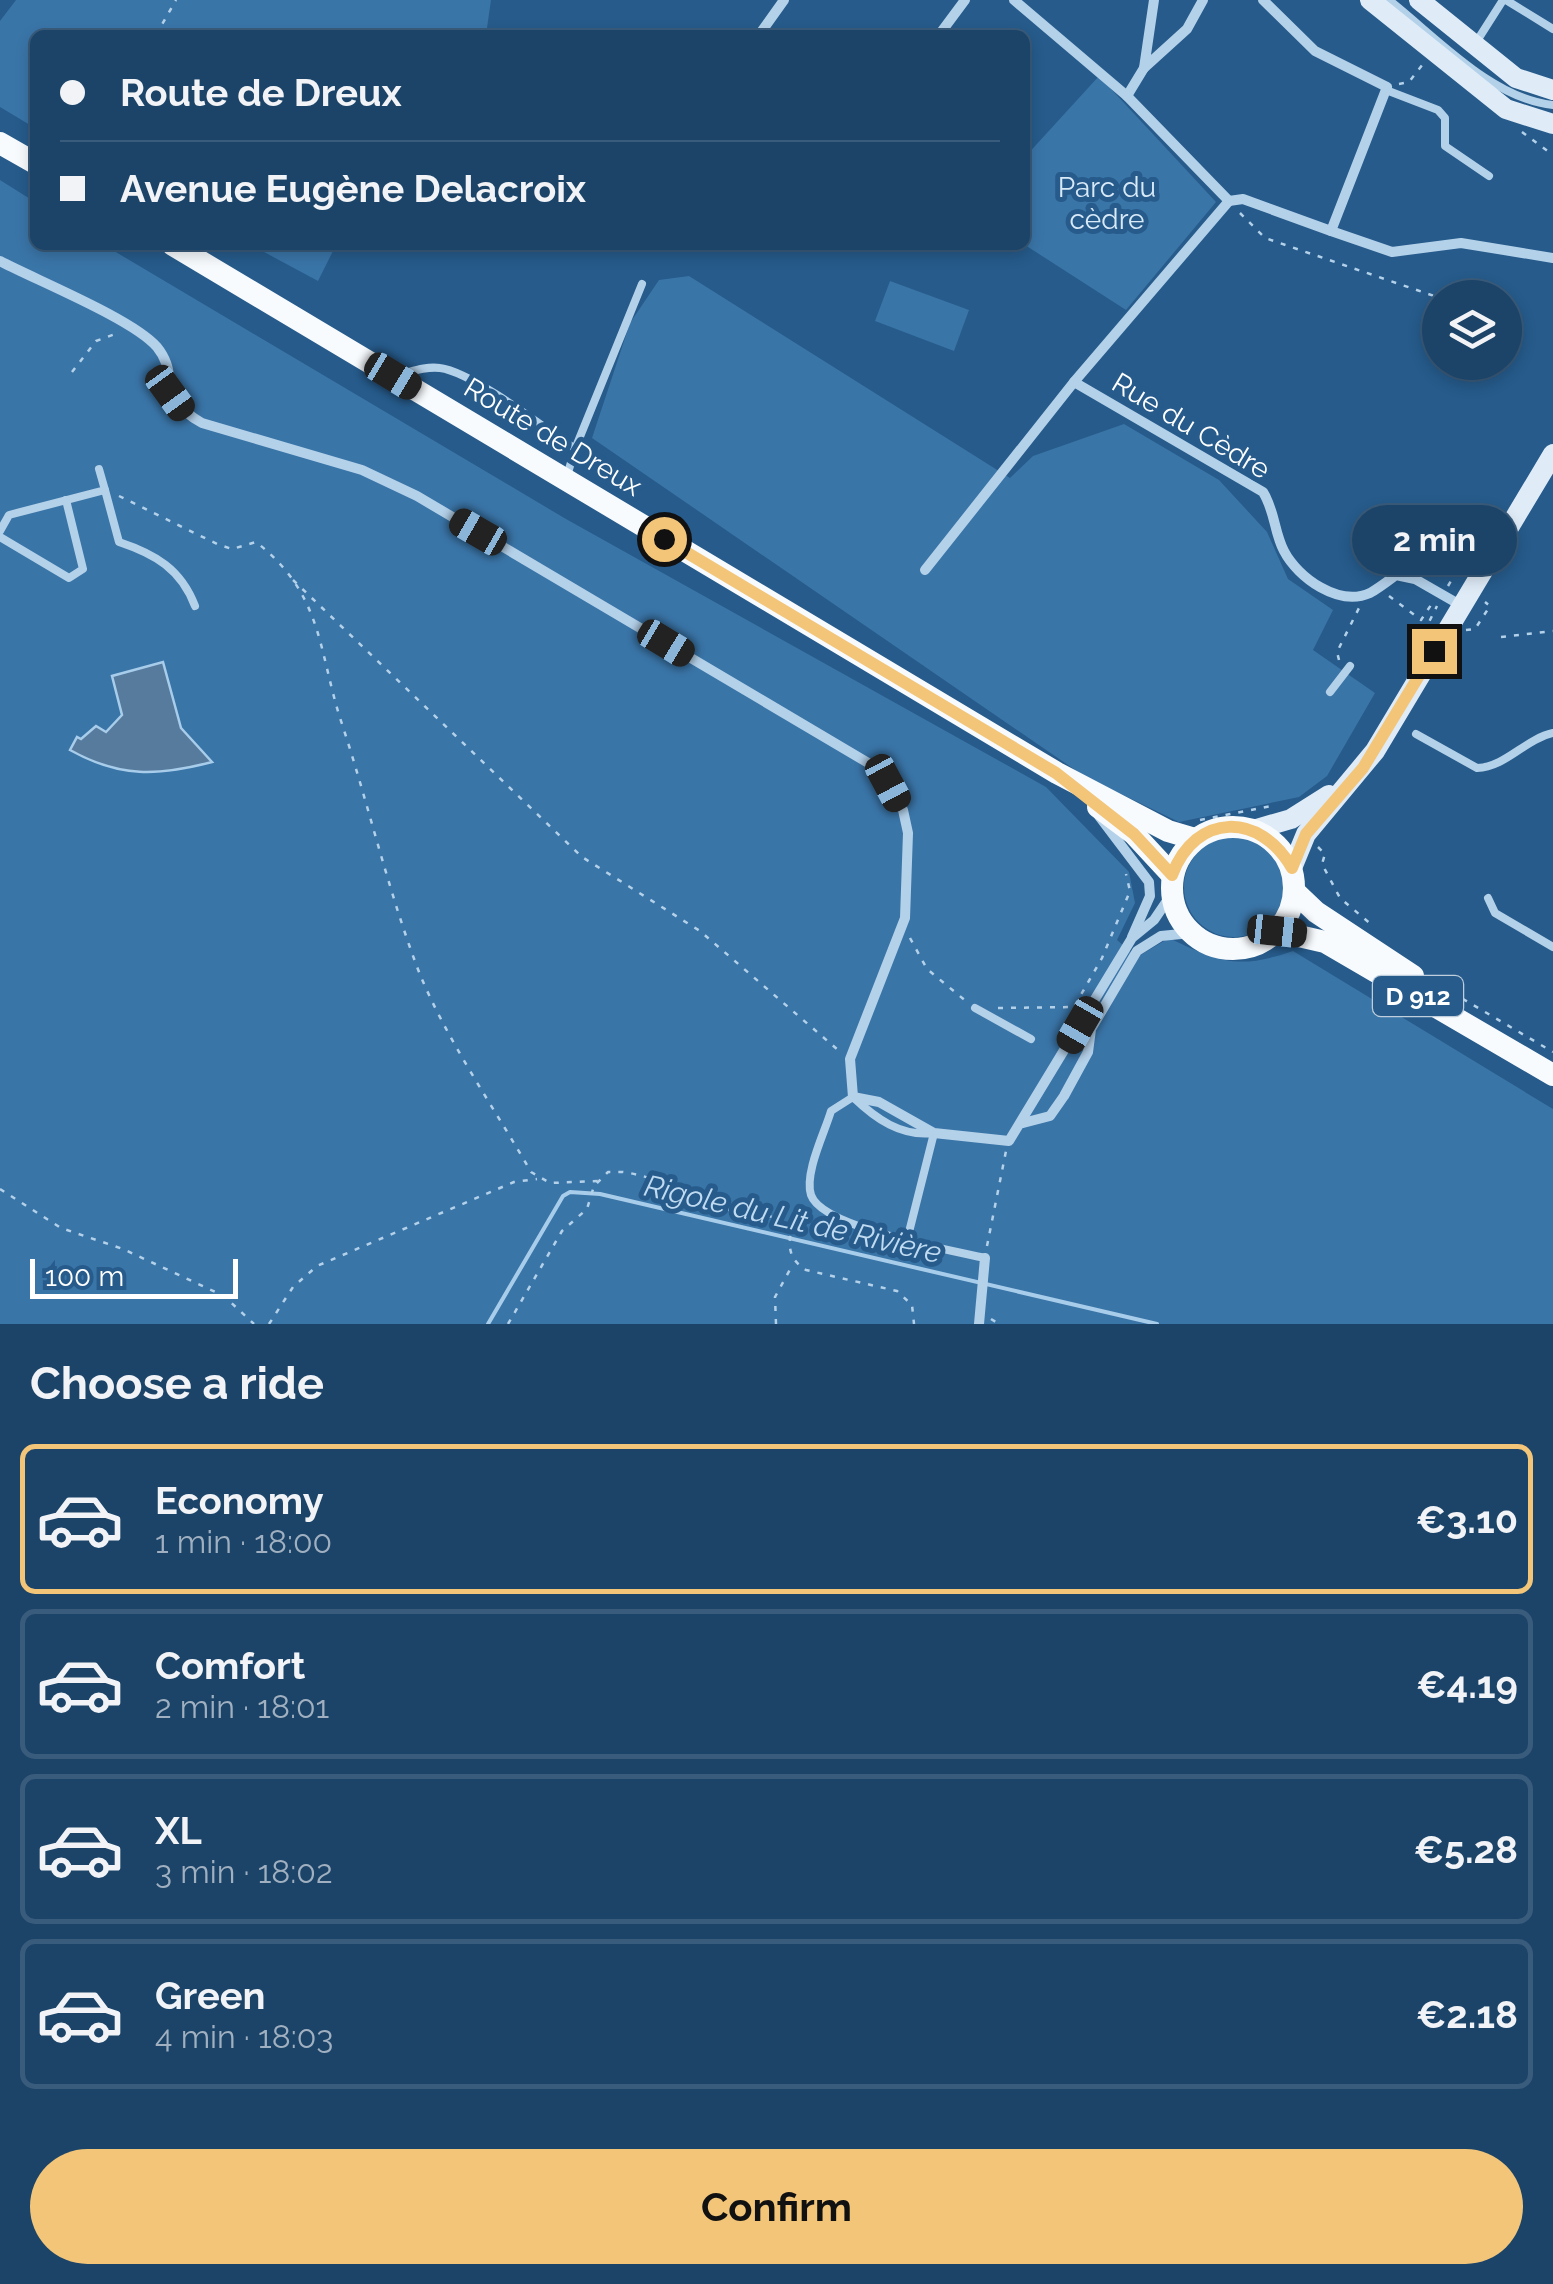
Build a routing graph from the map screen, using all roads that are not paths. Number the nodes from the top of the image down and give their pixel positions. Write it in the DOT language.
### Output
graph roads {
  1 [pos="784,0"];
  2 [pos="965,0"];
  3 [pos="1014,0"];
  4 [pos="1154,0"];
  5 [pos="1204,0"];
  6 [pos="1262,0"];
  7 [pos="1370,0"];
  8 [pos="1390,0"];
  9 [pos="1419,0"];
  10 [pos="1505,0"];
  11 [pos="1553,29"];
  12 [pos="763,30"];
  13 [pos="943,30"];
  14 [pos="1475,44"];
  15 [pos="1144,68"];
  16 [pos="1386,88"];
  17 [pos="1553,90"];
  18 [pos="1127,96"];
  19 [pos="1553,105"];
  20 [pos="1553,124"];
  21 [pos="0,142"];
  22 [pos="30,160"];
  23 [pos="1489,176"];
  24 [pos="1229,201"];
  25 [pos="1331,230"];
  26 [pos="181,250"];
  27 [pos="1553,258"];
  28 [pos="0,261"];
  29 [pos="642,284"];
  30 [pos="393,376"];
  31 [pos="1074,382"];
  32 [pos="575,448"];
  33 [pos="1553,454"];
  34 [pos="99,470"];
  35 [pos="566,480"];
  36 [pos="105,490"];
  37 [pos="66,500"];
  38 [pos="0,534"];
  39 [pos="925,570"];
  40 [pos="195,606"];
  41 [pos="1462,606"];
  42 [pos="1350,666"];
  43 [pos="1330,692"];
  44 [pos="1553,733"];
  45 [pos="1416,734"];
  46 [pos="1056,773"];
  47 [pos="1352,780"];
  48 [pos="1097,806"];
  49 [pos="1191,830"];
  50 [pos="1253,830"];
  51 [pos="1292,868"];
  52 [pos="1172,885"];
  53 [pos="1295,892"];
  54 [pos="1488,898"];
  55 [pos="1277,931"];
  56 [pos="1191,933"];
  57 [pos="1132,938"];
  58 [pos="1553,947"];
  59 [pos="974,1008"];
  60 [pos="1031,1039"];
  61 [pos="1553,1060"];
  62 [pos="1553,1074"];
  63 [pos="853,1098"];
  64 [pos="1023,1122"];
  65 [pos="934,1133"];
  66 [pos="907,1240"];
  67 [pos="985,1258"];
  68 [pos="979,1324"];
  1 -- 12 [label="street"];
  2 -- 13 [label="street"];
  3 -- 18 [label="street"];
  4 -- 15 [label="street"];
  5 -- 15 [label="street"];
  6 -- 16 [label="street"];
  7 -- 20 [label="main road"];
  8 -- 19 [label="lane"];
  9 -- 14 [label="main road"];
  10 -- 11 [label="lane"];
  10 -- 14 [label="lane"];
  14 -- 17 [label="main road"];
  15 -- 18 [label="street"];
  16 -- 23 [label="lane"];
  16 -- 25 [label="street"];
  18 -- 24 [label="street"];
  21 -- 22 [label="main road"];
  24 -- 25 [label="street"];
  24 -- 31 [label="street, Rue du Cèdre"];
  25 -- 27 [label="street"];
  26 -- 30 [label="main road, Route de Dreux"];
  28 -- 63 [label="street"];
  29 -- 32 [label="lane"];
  30 -- 32 [label="lane"];
  30 -- 35 [label="main road, Route de Dreux"];
  31 -- 39 [label="street"];
  31 -- 41 [label="street, Rue du Cèdre"];
  32 -- 35 [label="lane"];
  33 -- 41 [label="main road"];
  34 -- 36 [label="lane"];
  35 -- 46 [label="main road, Route de Dreux"];
  36 -- 37 [label="lane"];
  36 -- 40 [label="lane"];
  37 -- 38 [label="lane"];
  37 -- 38 [label="lane"];
  41 -- 47 [label="main road"];
  42 -- 43 [label="lane"];
  44 -- 45 [label="lane"];
  46 -- 48 [label="main road, Route de Dreux"];
  46 -- 49 [label="main road, Route de Dreux"];
  47 -- 50 [label="main road"];
  47 -- 51 [label="main road"];
  48 -- 52 [label="main road, Route de Dreux"];
  48 -- 57 [label="street"];
  49 -- 50 [label="main road"];
  49 -- 52 [label="main road"];
  50 -- 51 [label="main road"];
  51 -- 53 [label="main road"];
  52 -- 56 [label="main road"];
  52 -- 57 [label="street"];
  53 -- 55 [label="main road"];
  53 -- 61 [label="main road, D 912"];
  54 -- 58 [label="lane"];
  55 -- 56 [label="main road"];
  55 -- 62 [label="main road, D 912"];
  56 -- 64 [label="street"];
  57 -- 64 [label="street"];
  59 -- 60 [label="lane"];
  63 -- 65 [label="street"];
  63 -- 66 [label="lane"];
  64 -- 65 [label="street"];
  65 -- 66 [label="lane"];
  66 -- 67 [label="lane"];
  67 -- 68 [label="street"];
}
